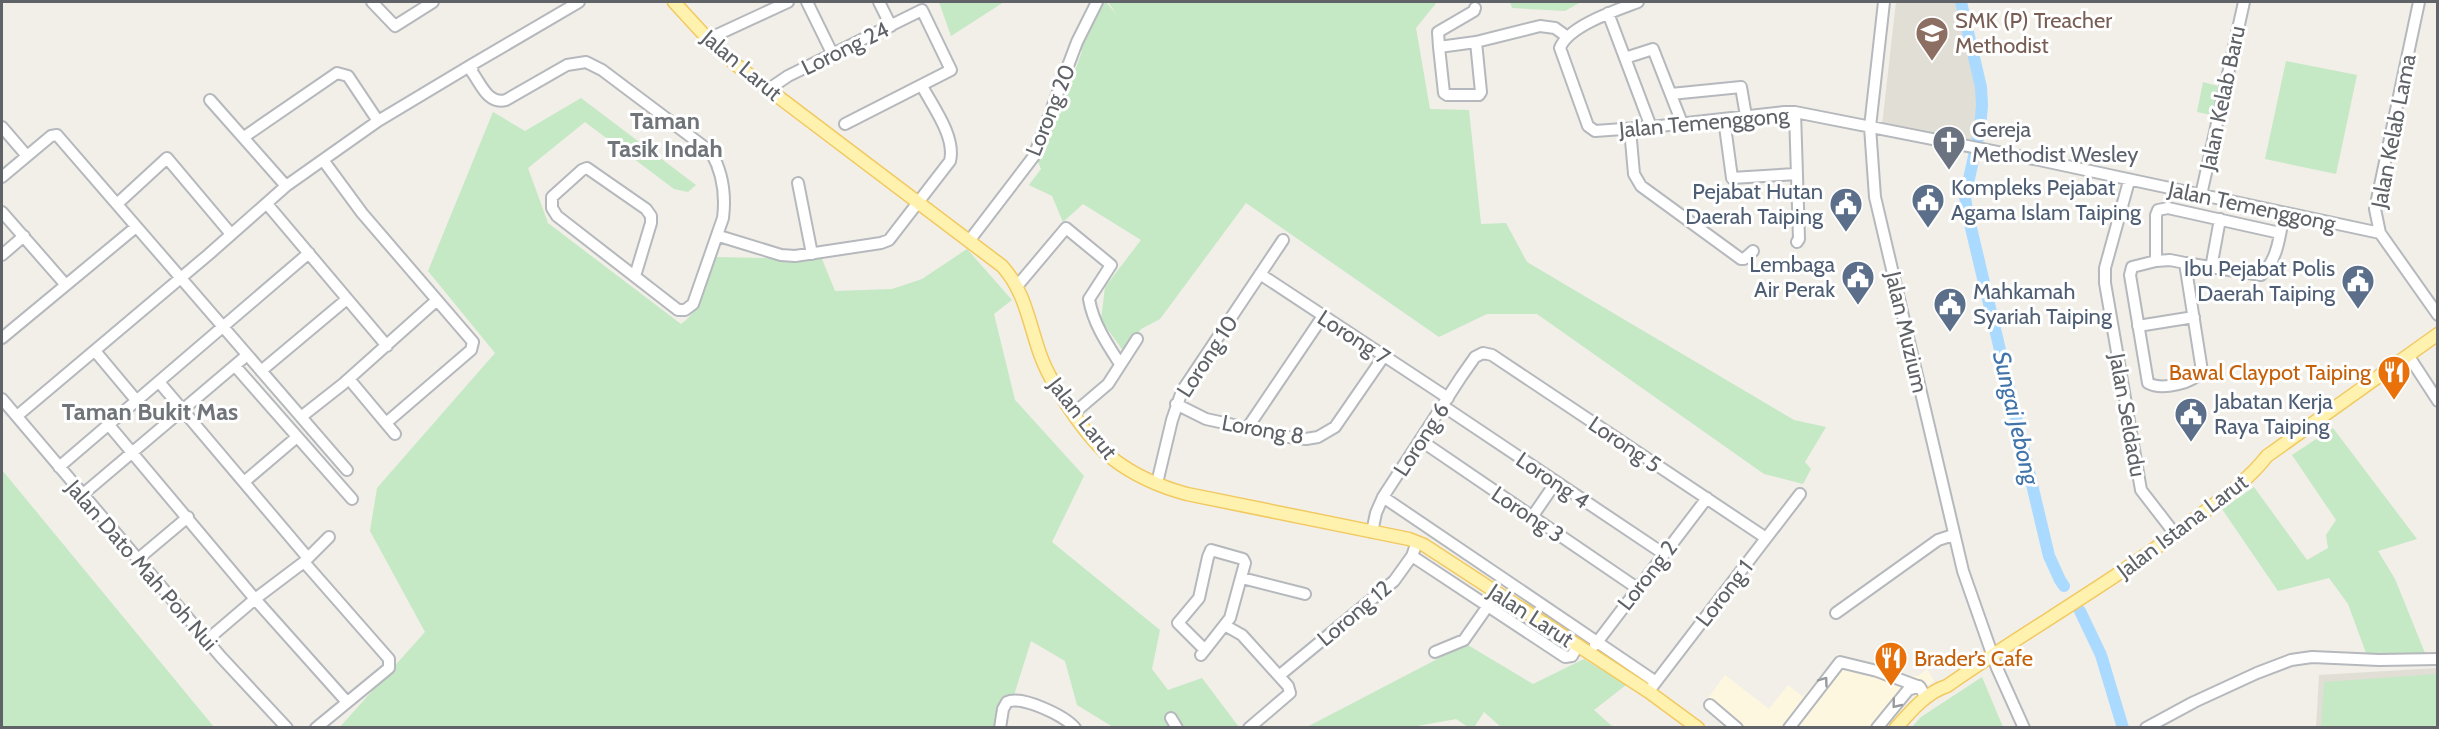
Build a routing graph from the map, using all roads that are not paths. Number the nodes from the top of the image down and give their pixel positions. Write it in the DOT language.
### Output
graph roads {
  1 [pos="372,2"];
  2 [pos="433,2"];
  3 [pos="579,2"];
  4 [pos="674,2"];
  5 [pos="788,2"];
  6 [pos="807,2"];
  7 [pos="879,2"];
  8 [pos="1097,2"];
  9 [pos="1638,2"];
  10 [pos="1884,2"];
  11 [pos="2244,2"];
  12 [pos="2420,2"];
  13 [pos="1475,8"];
  14 [pos="1608,13"];
  15 [pos="891,26"];
  16 [pos="1564,38"];
  17 [pos="708,39"];
  18 [pos="1476,42"];
  19 [pos="1439,47"];
  20 [pos="833,55"];
  21 [pos="1625,58"];
  22 [pos="472,66"];
  23 [pos="922,86"];
  24 [pos="769,89"];
  25 [pos="1671,94"];
  26 [pos="210,100"];
  27 [pos="1795,112"];
  28 [pos="1746,116"];
  29 [pos="1724,119"];
  30 [pos="378,122"];
  31 [pos="1682,123"];
  32 [pos="846,124"];
  33 [pos="2,127"];
  34 [pos="1651,127"];
  35 [pos="1870,127"];
  36 [pos="1629,129"];
  37 [pos="244,137"];
  38 [pos="27,156"];
  39 [pos="323,160"];
  40 [pos="1797,174"];
  41 [pos="2,177"];
  42 [pos="2129,181"];
  43 [pos="798,183"];
  44 [pos="286,186"];
  45 [pos="2201,195"];
  46 [pos="918,202"];
  47 [pos="117,204"];
  48 [pos="267,204"];
  49 [pos="2,212"];
  50 [pos="2284,213"];
  51 [pos="2220,219"];
  52 [pos="136,227"];
  53 [pos="2280,233"];
  54 [pos="2380,233"];
  55 [pos="231,234"];
  56 [pos="24,236"];
  57 [pos="719,236"];
  58 [pos="1283,240"];
  59 [pos="969,241"];
  60 [pos="1797,242"];
  61 [pos="1753,251"];
  62 [pos="309,253"];
  63 [pos="812,254"];
  64 [pos="2,255"];
  65 [pos="2156,261"];
  66 [pos="2185,262"];
  67 [pos="2211,268"];
  68 [pos="1260,274"];
  69 [pos="635,276"];
  70 [pos="180,278"];
  71 [pos="65,284"];
  72 [pos="1018,285"];
  73 [pos="347,299"];
  74 [pos="437,300"];
  75 [pos="2438,315"];
  76 [pos="1323,316"];
  77 [pos="2194,317"];
  78 [pos="2138,326"];
  79 [pos="221,327"];
  80 [pos="2438,334"];
  81 [pos="2,338"];
  82 [pos="1137,339"];
  83 [pos="387,346"];
  84 [pos="94,351"];
  85 [pos="1483,353"];
  86 [pos="2408,355"];
  87 [pos="246,356"];
  88 [pos="1384,356"];
  89 [pos="1120,364"];
  90 [pos="235,366"];
  91 [pos="261,371"];
  92 [pos="349,379"];
  93 [pos="159,382"];
  94 [pos="2,399"];
  95 [pos="136,400"];
  96 [pos="2438,401"];
  97 [pos="1446,402"];
  98 [pos="1176,404"];
  99 [pos="183,409"];
  100 [pos="1074,413"];
  101 [pos="16,416"];
  102 [pos="301,417"];
  103 [pos="386,423"];
  104 [pos="108,424"];
  105 [pos="1248,427"];
  106 [pos="395,434"];
  107 [pos="297,436"];
  108 [pos="1420,440"];
  109 [pos="131,452"];
  110 [pos="59,466"];
  111 [pos="347,470"];
  112 [pos="244,482"];
  113 [pos="1556,482"];
  114 [pos="1157,483"];
  115 [pos="1800,494"];
  116 [pos="82,495"];
  117 [pos="1383,497"];
  118 [pos="1707,498"];
  119 [pos="352,499"];
  120 [pos="188,517"];
  121 [pos="1532,517"];
  122 [pos="1372,532"];
  123 [pos="2175,534"];
  124 [pos="1953,535"];
  125 [pos="329,537"];
  126 [pos="1766,538"];
  127 [pos="1417,542"];
  128 [pos="1664,554"];
  129 [pos="1412,556"];
  130 [pos="138,559"];
  131 [pos="306,560"];
  132 [pos="1242,578"];
  133 [pos="1637,588"];
  134 [pos="1497,593"];
  135 [pos="1305,594"];
  136 [pos="255,599"];
  137 [pos="1487,606"];
  138 [pos="1836,613"];
  139 [pos="1226,626"];
  140 [pos="207,640"];
  141 [pos="1598,641"];
  142 [pos="1578,645"];
  143 [pos="1436,652"];
  144 [pos="1590,653"];
  145 [pos="1993,655"];
  146 [pos="2438,659"];
  147 [pos="1280,675"];
  148 [pos="1919,686"];
  149 [pos="1947,686"];
  150 [pos="1652,687"];
  151 [pos="1926,698"];
  152 [pos="348,702"];
  153 [pos="1710,705"];
  154 [pos="1911,712"];
  155 [pos="2154,726"];
  156 [pos="287,728"];
  157 [pos="316,728"];
  158 [pos="1000,728"];
  159 [pos="1075,728"];
  160 [pos="1249,728"];
  161 [pos="1698,728"];
  162 [pos="1737,728"];
  163 [pos="1789,728"];
  164 [pos="1877,728"];
  165 [pos="1896,728"];
  166 [pos="2024,728"];
  1 -- 2 [label="street"];
  3 -- 22 [label="street"];
  4 -- 17 [label="main road, Jalan Larut"];
  5 -- 17 [label="street"];
  6 -- 20 [label="street"];
  7 -- 15 [label="street"];
  8 -- 59 [label="street, Lorong 20"];
  9 -- 14 [label="street"];
  10 -- 35 [label="street, Jalan Muzium"];
  11 -- 45 [label="street, Jalan Kelab Baru"];
  12 -- 54 [label="street, Jalan Kelab Lama"];
  13 -- 19 [label="street"];
  14 -- 16 [label="street"];
  14 -- 21 [label="street"];
  15 -- 20 [label="street, Lorong 24"];
  15 -- 23 [label="street, Lorong 24"];
  16 -- 18 [label="street"];
  16 -- 36 [label="street, Jalan Temenggong"];
  17 -- 24 [label="main road, Jalan Larut"];
  18 -- 19 [label="street"];
  18 -- 19 [label="street"];
  20 -- 24 [label="street, Lorong 24"];
  21 -- 25 [label="street"];
  21 -- 34 [label="street"];
  22 -- 30 [label="street"];
  22 -- 57 [label="street"];
  23 -- 32 [label="street"];
  23 -- 46 [label="street"];
  24 -- 46 [label="main road, Jalan Larut"];
  25 -- 28 [label="street"];
  25 -- 31 [label="street"];
  26 -- 37 [label="street"];
  27 -- 28 [label="street, Jalan Temenggong"];
  27 -- 35 [label="street, Jalan Temenggong"];
  27 -- 40 [label="street"];
  28 -- 29 [label="street, Jalan Temenggong"];
  29 -- 31 [label="street, Jalan Temenggong"];
  29 -- 40 [label="street"];
  30 -- 37 [label="street"];
  30 -- 39 [label="street"];
  31 -- 34 [label="street, Jalan Temenggong"];
  33 -- 38 [label="street"];
  34 -- 36 [label="street, Jalan Temenggong"];
  35 -- 42 [label="street, Jalan Temenggong"];
  35 -- 124 [label="street, Jalan Muzium"];
  36 -- 61 [label="street"];
  37 -- 44 [label="street"];
  38 -- 41 [label="street"];
  38 -- 47 [label="street"];
  39 -- 44 [label="street"];
  39 -- 74 [label="street"];
  40 -- 60 [label="street"];
  42 -- 45 [label="street, Jalan Temenggong"];
  42 -- 123 [label="street, Jalan Seldadu"];
  43 -- 63 [label="street"];
  44 -- 48 [label="street"];
  45 -- 50 [label="street, Jalan Temenggong"];
  46 -- 59 [label="main road, Jalan Larut"];
  46 -- 63 [label="street"];
  47 -- 52 [label="street"];
  47 -- 55 [label="street"];
  48 -- 55 [label="street"];
  48 -- 62 [label="street"];
  49 -- 56 [label="street"];
  50 -- 53 [label="street"];
  50 -- 54 [label="street, Jalan Temenggong"];
  51 -- 53 [label="street"];
  51 -- 65 [label="street"];
  51 -- 67 [label="street"];
  52 -- 70 [label="street"];
  52 -- 71 [label="street"];
  53 -- 67 [label="street"];
  54 -- 75 [label="street, Jalan Kelab Lama"];
  55 -- 70 [label="street"];
  56 -- 64 [label="street"];
  56 -- 71 [label="street"];
  57 -- 63 [label="street"];
  57 -- 69 [label="street"];
  58 -- 68 [label="street, Lorong 10"];
  59 -- 72 [label="main road, Jalan Larut"];
  62 -- 73 [label="street"];
  62 -- 79 [label="street"];
  65 -- 66 [label="street"];
  65 -- 78 [label="street"];
  66 -- 67 [label="street"];
  66 -- 77 [label="street"];
  68 -- 76 [label="street, Lorong 7"];
  68 -- 98 [label="street, Lorong 10"];
  69 -- 69 [label="street"];
  70 -- 79 [label="street"];
  70 -- 84 [label="street"];
  71 -- 81 [label="street"];
  72 -- 89 [label="street"];
  72 -- 100 [label="main road, Jalan Larut"];
  73 -- 83 [label="street"];
  73 -- 91 [label="street"];
  74 -- 83 [label="street"];
  74 -- 103 [label="street"];
  76 -- 88 [label="street, Lorong 7"];
  76 -- 105 [label="street"];
  77 -- 78 [label="street"];
  77 -- 78 [label="street"];
  79 -- 87 [label="street"];
  79 -- 93 [label="street"];
  80 -- 86 [label="main road, Jalan Istana Larut"];
  82 -- 89 [label="street"];
  83 -- 92 [label="street"];
  84 -- 95 [label="street"];
  84 -- 101 [label="street"];
  85 -- 97 [label="street, Lorong 6"];
  85 -- 118 [label="street, Lorong 5"];
  86 -- 96 [label="street"];
  86 -- 123 [label="main road, Jalan Istana Larut"];
  87 -- 90 [label="street"];
  87 -- 91 [label="street"];
  88 -- 97 [label="street, Lorong 7"];
  88 -- 105 [label="street, Lorong 8"];
  89 -- 100 [label="street"];
  90 -- 99 [label="street"];
  90 -- 107 [label="street"];
  91 -- 102 [label="street"];
  92 -- 102 [label="street"];
  92 -- 103 [label="street"];
  93 -- 95 [label="street"];
  93 -- 99 [label="street"];
  94 -- 101 [label="street, Jalan Dato Mah Poh Nui"];
  95 -- 104 [label="street"];
  97 -- 108 [label="street, Lorong 6"];
  97 -- 113 [label="street, Lorong 4"];
  98 -- 105 [label="street, Lorong 8"];
  98 -- 114 [label="street, Lorong 10"];
  99 -- 109 [label="street"];
  99 -- 112 [label="street"];
  100 -- 114 [label="main road, Jalan Larut"];
  101 -- 110 [label="street, Jalan Dato Mah Poh Nui"];
  102 -- 111 [label="street"];
  103 -- 106 [label="street"];
  104 -- 109 [label="street"];
  104 -- 110 [label="street"];
  107 -- 112 [label="street"];
  107 -- 119 [label="street"];
  108 -- 117 [label="street, Lorong 6"];
  108 -- 121 [label="street, Lorong 3"];
  109 -- 116 [label="street"];
  109 -- 120 [label="street"];
  110 -- 116 [label="street, Jalan Dato Mah Poh Nui"];
  112 -- 131 [label="street"];
  113 -- 121 [label="street"];
  113 -- 128 [label="street, Lorong 4"];
  114 -- 122 [label="main road, Jalan Larut"];
  115 -- 126 [label="street, Lorong 1"];
  116 -- 130 [label="street, Jalan Dato Mah Poh Nui"];
  117 -- 122 [label="street, Lorong 6"];
  117 -- 141 [label="street, Jalan Larut"];
  118 -- 126 [label="street, Lorong 5"];
  118 -- 128 [label="street, Lorong 2"];
  120 -- 130 [label="street"];
  120 -- 136 [label="street"];
  121 -- 133 [label="street, Lorong 3"];
  122 -- 127 [label="main road, Jalan Larut"];
  123 -- 145 [label="main road, Jalan Istana Larut"];
  124 -- 138 [label="street"];
  124 -- 145 [label="street, Jalan Muzium"];
  125 -- 131 [label="street"];
  126 -- 150 [label="street, Lorong 1"];
  127 -- 129 [label="street, Lorong 12"];
  127 -- 134 [label="main road, Jalan Larut"];
  128 -- 133 [label="street, Lorong 2"];
  129 -- 137 [label="street"];
  129 -- 147 [label="street, Lorong 12"];
  130 -- 140 [label="street, Jalan Dato Mah Poh Nui"];
  131 -- 136 [label="street"];
  131 -- 152 [label="street"];
  132 -- 135 [label="street"];
  132 -- 139 [label="street"];
  132 -- 139 [label="street"];
  133 -- 141 [label="street, Lorong 2"];
  134 -- 137 [label="street"];
  134 -- 142 [label="main road, Jalan Larut"];
  136 -- 140 [label="street"];
  136 -- 152 [label="street"];
  137 -- 142 [label="street"];
  137 -- 143 [label="street"];
  139 -- 147 [label="street"];
  140 -- 156 [label="street, Jalan Dato Mah Poh Nui"];
  141 -- 144 [label="street, Lorong 2"];
  141 -- 150 [label="street, Jalan Larut"];
  142 -- 144 [label="main road, Jalan Larut"];
  144 -- 150 [label="main road, Jalan Larut"];
  145 -- 149 [label="main road, Jalan Istana Larut"];
  145 -- 166 [label="street, Jalan Muzium"];
  146 -- 155 [label="street"];
  147 -- 160 [label="street"];
  148 -- 151 [label="street"];
  163 -- 148 [label="street, one-way"];
  148 -- 164 [label="street, one-way"];
  149 -- 151 [label="main road, Jalan Istana Larut"];
  149 -- 154 [label="main road, Jalan Istana Larut"];
  150 -- 161 [label="main road, Jalan Larut"];
  151 -- 154 [label="main road, Jalan Istana Larut"];
  152 -- 157 [label="street"];
  153 -- 162 [label="street"];
  154 -- 165 [label="main road, Jalan Istana Larut"];
  158 -- 159 [label="street"];
}
